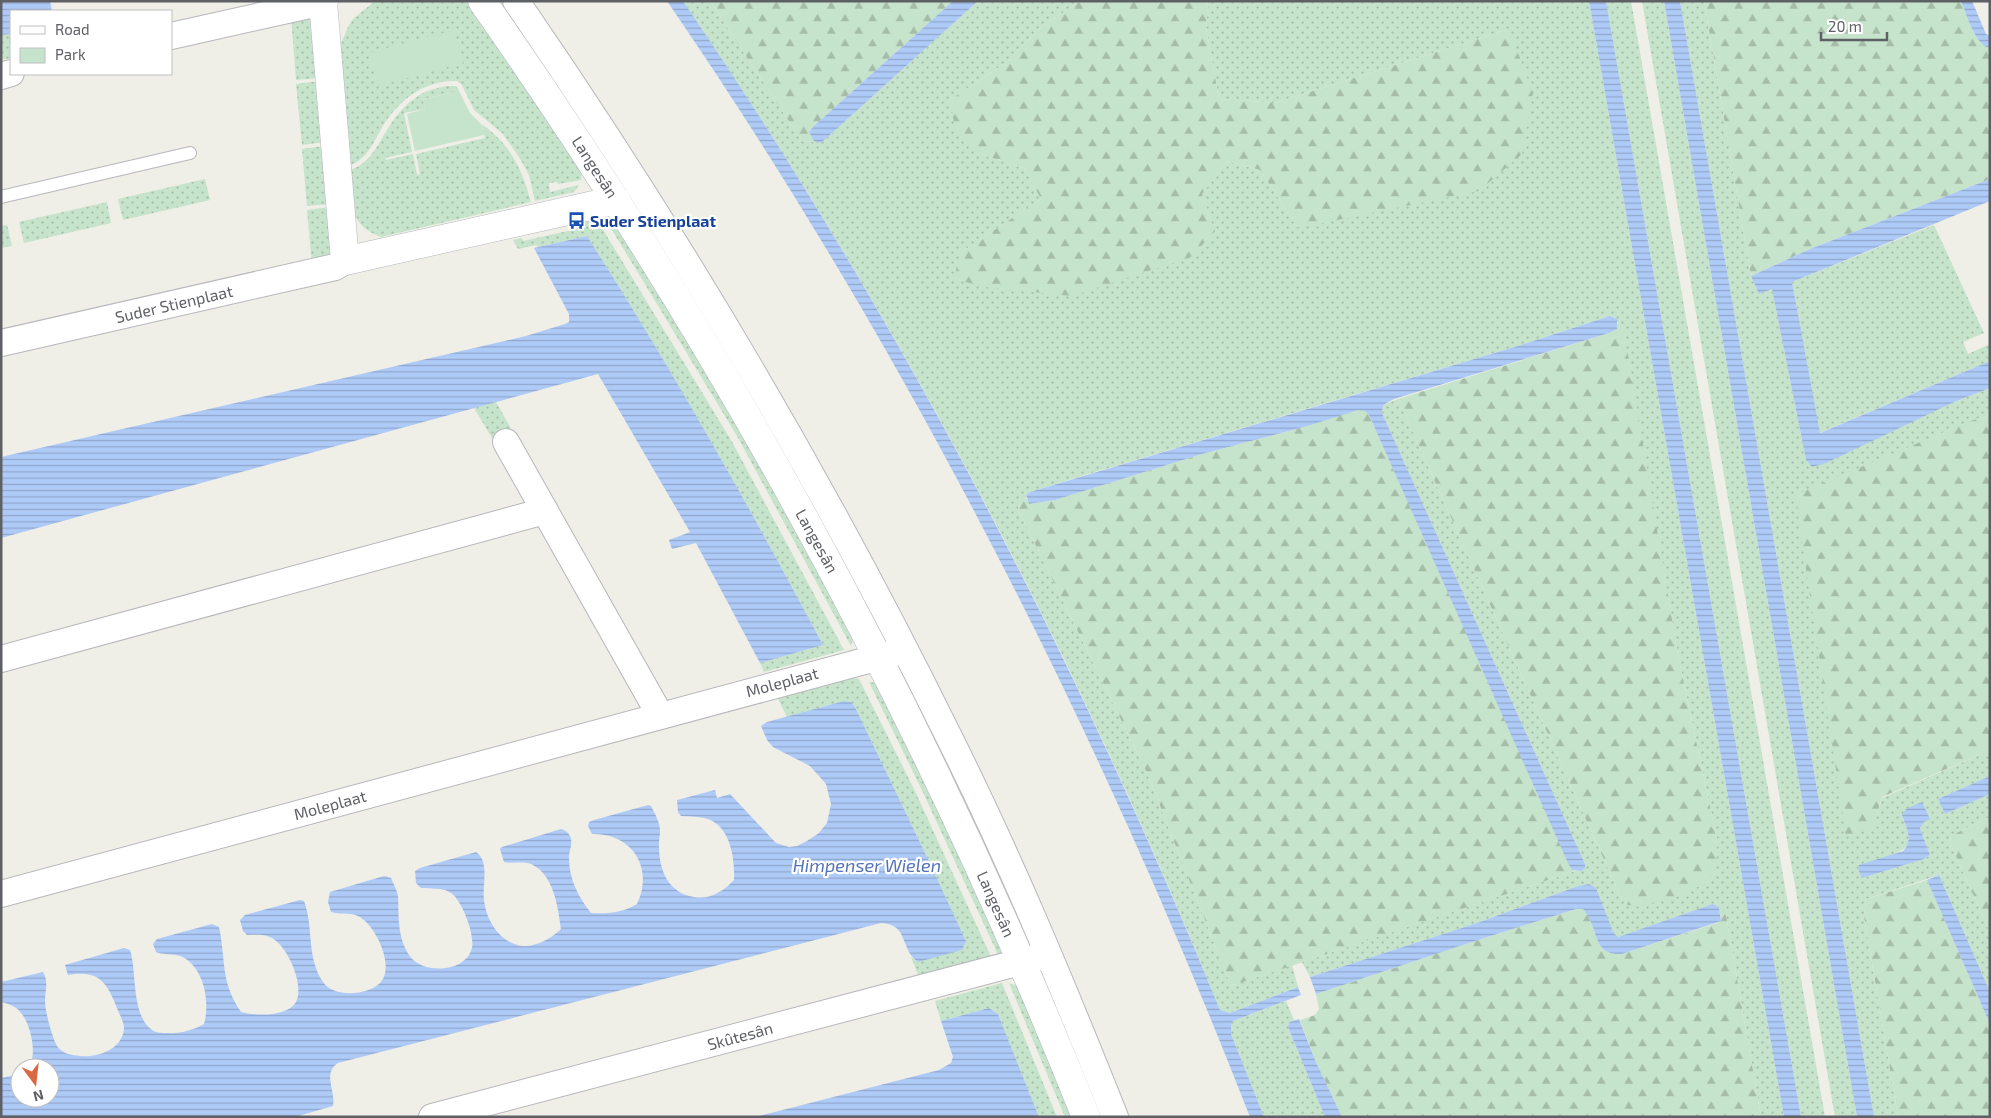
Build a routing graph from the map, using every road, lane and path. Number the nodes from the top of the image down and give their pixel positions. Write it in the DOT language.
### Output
graph roads {
  1 [pos="482,1"];
  2 [pos="516,1"];
  3 [pos="314,2"];
  4 [pos="172,36"];
  5 [pos="190,153"];
  6 [pos="644,193"];
  7 [pos="1,197"];
  8 [pos="616,200"];
  9 [pos="345,261"];
  10 [pos="1,343"];
  11 [pos="506,442"];
  12 [pos="545,511"];
  13 [pos="906,650"];
  14 [pos="878,656"];
  15 [pos="1,659"];
  16 [pos="660,715"];
  17 [pos="1,894"];
  18 [pos="1048,955"];
  19 [pos="1022,962"];
  20 [pos="432,1117"];
  21 [pos="1086,1117"];
  22 [pos="1115,1117"];
  1 -- 8 [label="street, Langesân"];
  2 -- 6 [label="street, Langesân"];
  3 -- 4 [label="street"];
  3 -- 9 [label="street"];
  5 -- 7 [label="lane"];
  6 -- 8 [label="street, Suder Stienplaat"];
  6 -- 13 [label="street, Langesân"];
  8 -- 9 [label="street, Suder Stienplaat"];
  8 -- 14 [label="street, Langesân"];
  9 -- 10 [label="street, Suder Stienplaat"];
  11 -- 12 [label="street"];
  12 -- 15 [label="street"];
  12 -- 16 [label="street"];
  13 -- 14 [label="street, Moleplaat"];
  13 -- 18 [label="street, Langesân"];
  14 -- 16 [label="street, Moleplaat"];
  14 -- 19 [label="street, Langesân"];
  16 -- 17 [label="street, Moleplaat"];
  18 -- 19 [label="street, Skûtesân"];
  18 -- 22 [label="street, Langesân"];
  19 -- 20 [label="street, Skûtesân"];
  19 -- 21 [label="street, Langesân"];
}
